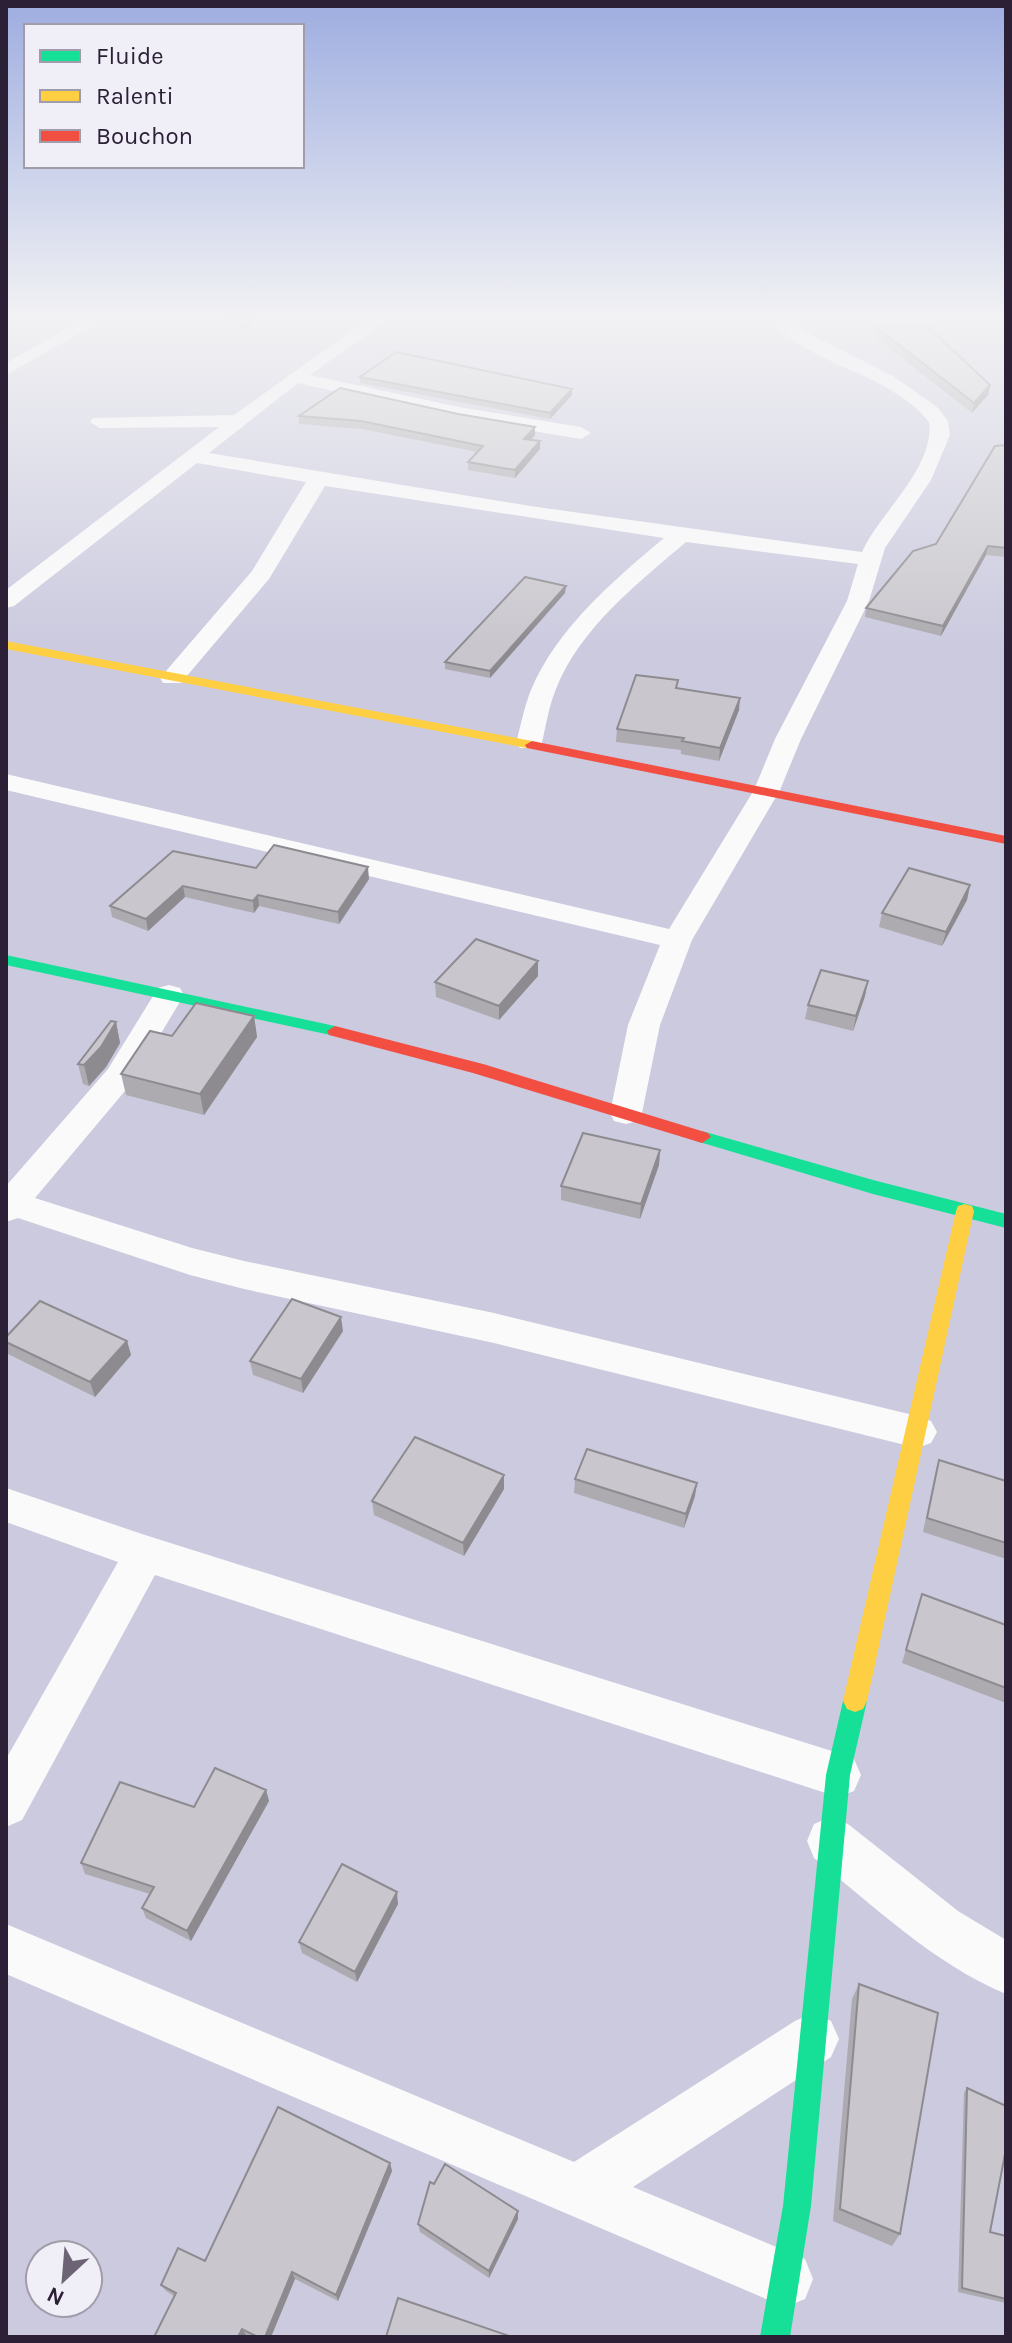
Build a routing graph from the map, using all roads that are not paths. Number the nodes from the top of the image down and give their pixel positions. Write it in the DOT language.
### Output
graph roads {
  1 [pos="228,428"];
  2 [pos="553,428"];
  3 [pos="939,428"];
  4 [pos="581,433"];
  5 [pos="193,456"];
  6 [pos="318,480"];
  7 [pos="680,536"];
  8 [pos="869,559"];
  9 [pos="6,601"];
  10 [pos="6,645"];
  11 [pos="172,678"];
  12 [pos="529,743"];
  13 [pos="6,782"];
  14 [pos="767,790"];
  15 [pos="1006,840"];
  16 [pos="677,940"];
  17 [pos="6,960"];
  18 [pos="169,995"];
  19 [pos="626,1113"];
  20 [pos="8,1204"];
  21 [pos="965,1211"];
  22 [pos="1006,1221"];
  23 [pos="917,1432"];
  24 [pos="6,1505"];
  25 [pos="145,1553"];
  26 [pos="838,1775"];
  27 [pos="6,1804"];
  28 [pos="831,1841"];
  29 [pos="6,1949"];
  30 [pos="1006,1969"];
  31 [pos="813,2039"];
  32 [pos="578,2191"];
  33 [pos="785,2279"];
  34 [pos="775,2337"];
  1 -- 5 [label="street"];
  2 -- 4 [label="street"];
  3 -- 8 [label="street"];
  5 -- 6 [label="street"];
  5 -- 9 [label="street"];
  6 -- 7 [label="street"];
  6 -- 11 [label="street"];
  7 -- 8 [label="street"];
  7 -- 12 [label="street"];
  8 -- 14 [label="street"];
  10 -- 11 [label="street"];
  11 -- 12 [label="street"];
  12 -- 14 [label="street"];
  13 -- 16 [label="street"];
  14 -- 15 [label="street"];
  14 -- 16 [label="street"];
  16 -- 19 [label="street"];
  17 -- 18 [label="street"];
  18 -- 19 [label="street"];
  18 -- 20 [label="street"];
  19 -- 21 [label="street"];
  20 -- 23 [label="street"];
  21 -- 22 [label="street"];
  21 -- 23 [label="street"];
  23 -- 26 [label="street"];
  24 -- 25 [label="street"];
  25 -- 26 [label="street"];
  25 -- 27 [label="street"];
  26 -- 28 [label="street"];
  28 -- 30 [label="street"];
  28 -- 31 [label="street"];
  29 -- 32 [label="street"];
  31 -- 32 [label="street"];
  31 -- 33 [label="street"];
  32 -- 33 [label="street"];
  33 -- 34 [label="street"];
}
